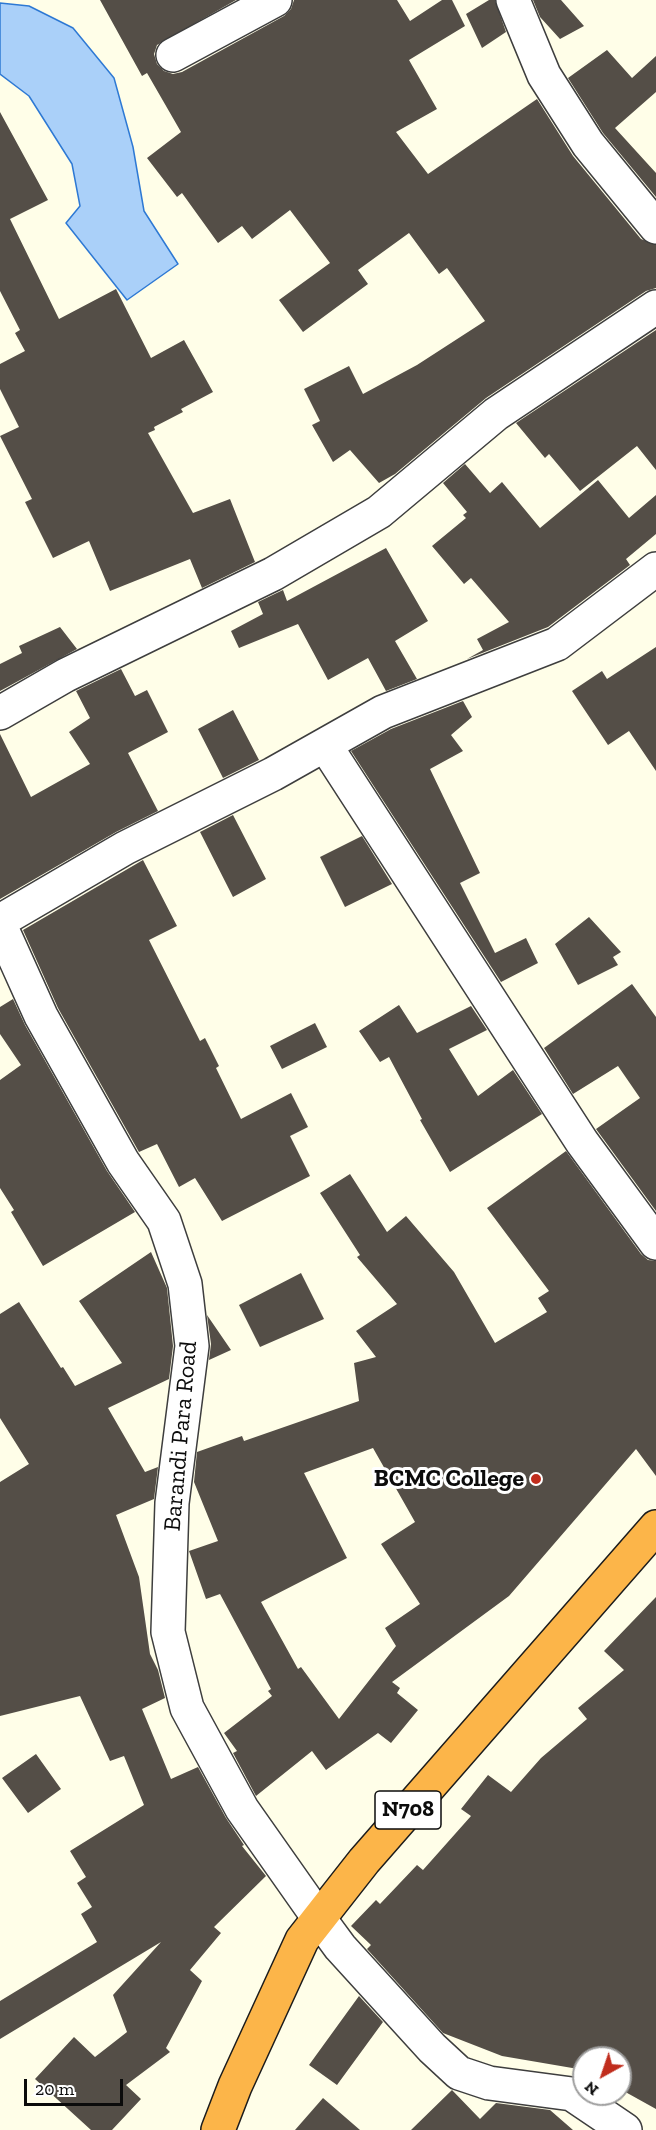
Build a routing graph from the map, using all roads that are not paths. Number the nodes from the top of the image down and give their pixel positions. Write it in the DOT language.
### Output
graph roads {
  1 [pos="275,0"];
  2 [pos="513,0"];
  3 [pos="173,55"];
  4 [pos="656,227"];
  5 [pos="656,307"];
  6 [pos="656,569"];
  7 [pos="0,714"];
  8 [pos="325,745"];
  9 [pos="0,923"];
  10 [pos="656,1244"];
  11 [pos="656,1527"];
  12 [pos="318,1917"];
  13 [pos="218,2130"];
  14 [pos="625,2130"];
  1 -- 3 [label="street"];
  2 -- 4 [label="street"];
  5 -- 7 [label="street"];
  6 -- 8 [label="street"];
  8 -- 9 [label="street"];
  8 -- 10 [label="street"];
  9 -- 12 [label="street, Barandi Para Road"];
  11 -- 12 [label="highway, N708"];
  12 -- 13 [label="highway, N708"];
  12 -- 14 [label="street, Barandi Para Road"];
}
